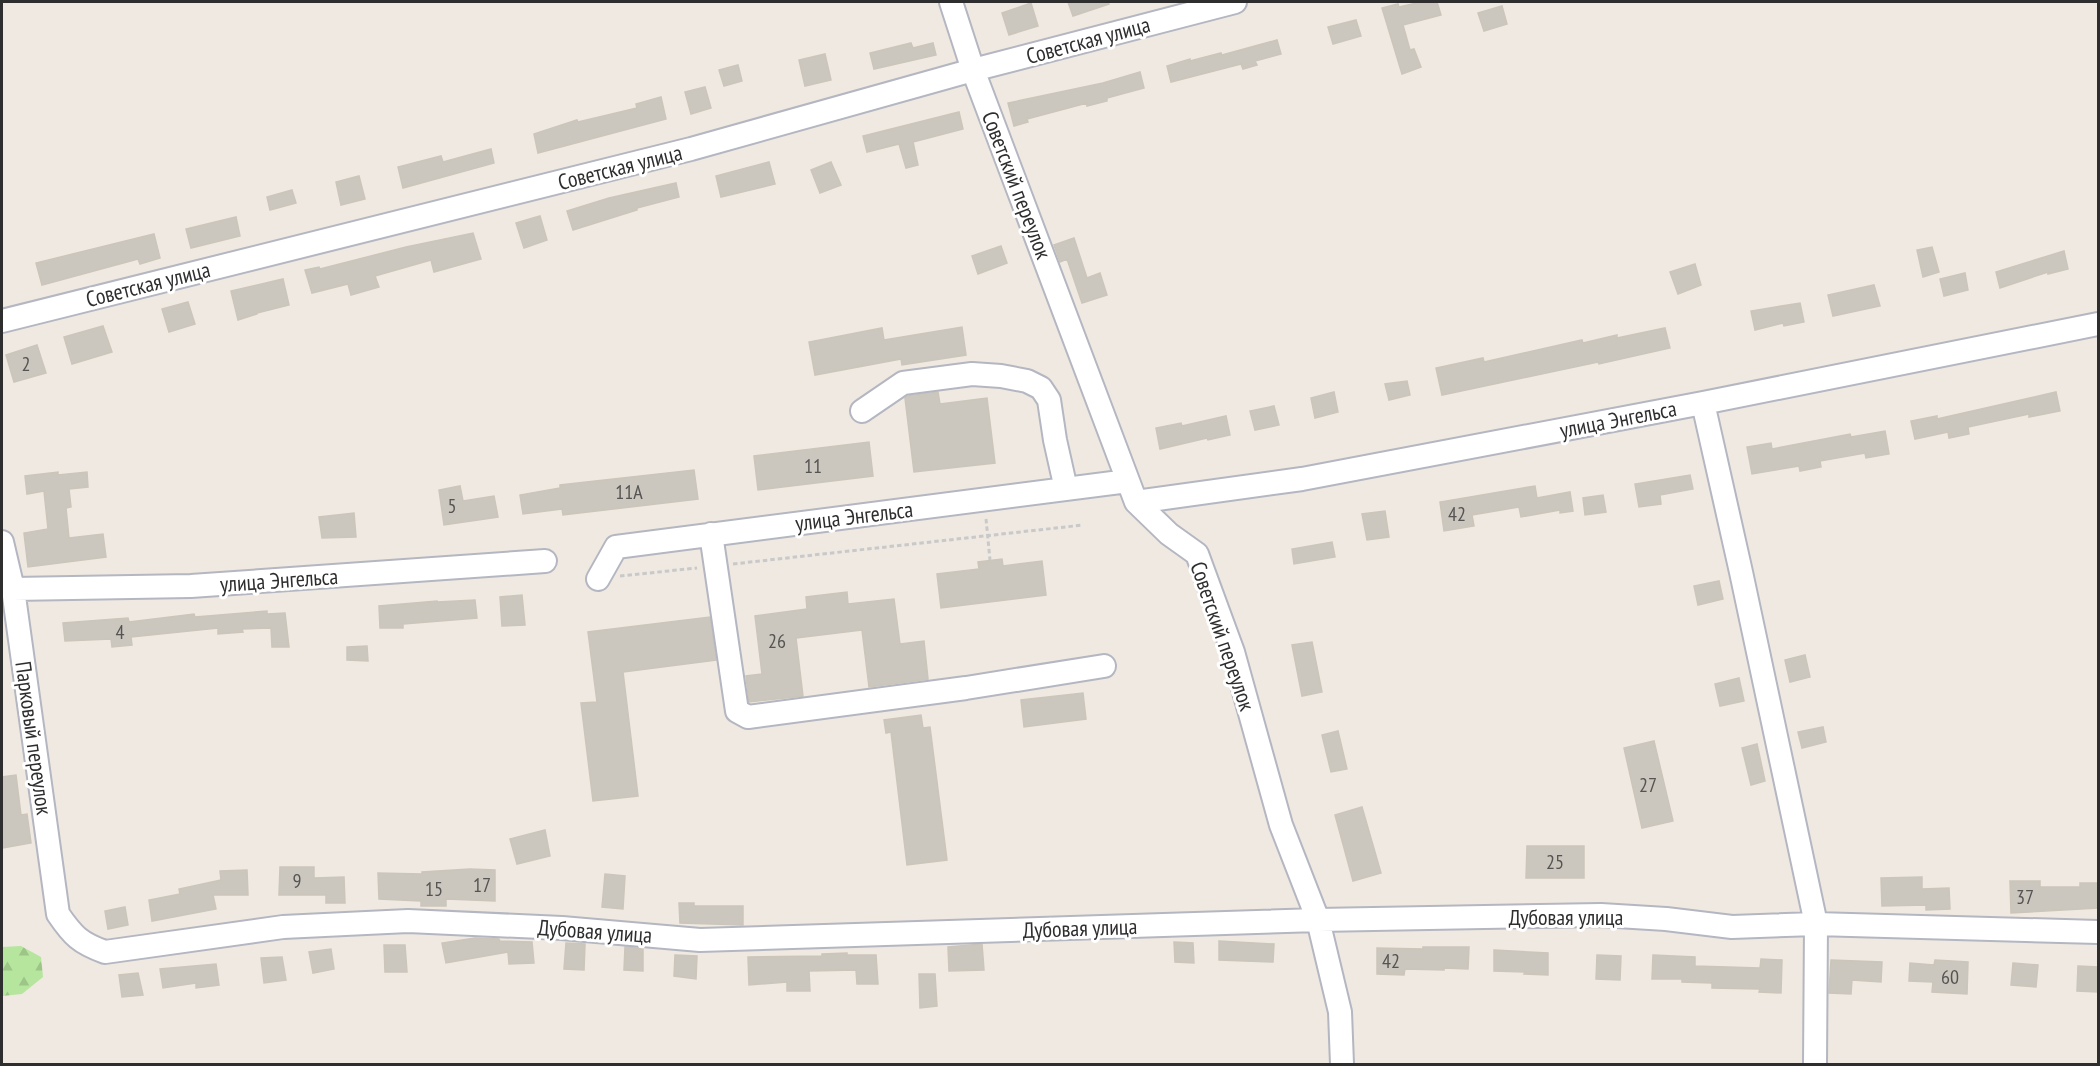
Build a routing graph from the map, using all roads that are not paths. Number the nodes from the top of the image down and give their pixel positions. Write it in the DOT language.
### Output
graph roads {
  1 [pos="951,2"];
  2 [pos="1235,2"];
  3 [pos="973,70"];
  4 [pos="2,321"];
  5 [pos="2098,324"];
  6 [pos="1703,403"];
  7 [pos="862,411"];
  8 [pos="1066,489"];
  9 [pos="1132,491"];
  10 [pos="711,534"];
  11 [pos="2,542"];
  12 [pos="545,561"];
  13 [pos="598,579"];
  14 [pos="10,596"];
  15 [pos="1104,666"];
  16 [pos="1318,920"];
  17 [pos="1816,924"];
  18 [pos="70,932"];
  19 [pos="2098,932"];
  20 [pos="1342,1065"];
  21 [pos="1815,1065"];
  1 -- 3 [label="street, Советский переулок"];
  2 -- 3 [label="street, Советская улица"];
  3 -- 4 [label="street, Советская улица"];
  3 -- 9 [label="street, Советский переулок"];
  5 -- 6 [label="street, улица Энгельса"];
  6 -- 9 [label="street, улица Энгельса"];
  6 -- 17 [label="street"];
  7 -- 8 [label="street"];
  8 -- 9 [label="street, улица Энгельса"];
  8 -- 10 [label="street, улица Энгельса"];
  9 -- 16 [label="street, Советский переулок"];
  10 -- 13 [label="street, улица Энгельса"];
  10 -- 15 [label="street"];
  11 -- 14 [label="street, Парковый переулок"];
  12 -- 14 [label="street, улица Энгельса"];
  14 -- 18 [label="street, Парковый переулок"];
  16 -- 17 [label="street, Дубовая улица"];
  16 -- 18 [label="street, Дубовая улица"];
  16 -- 20 [label="street, Советский переулок"];
  17 -- 19 [label="street, Дубовая улица"];
  17 -- 21 [label="street"];
}
